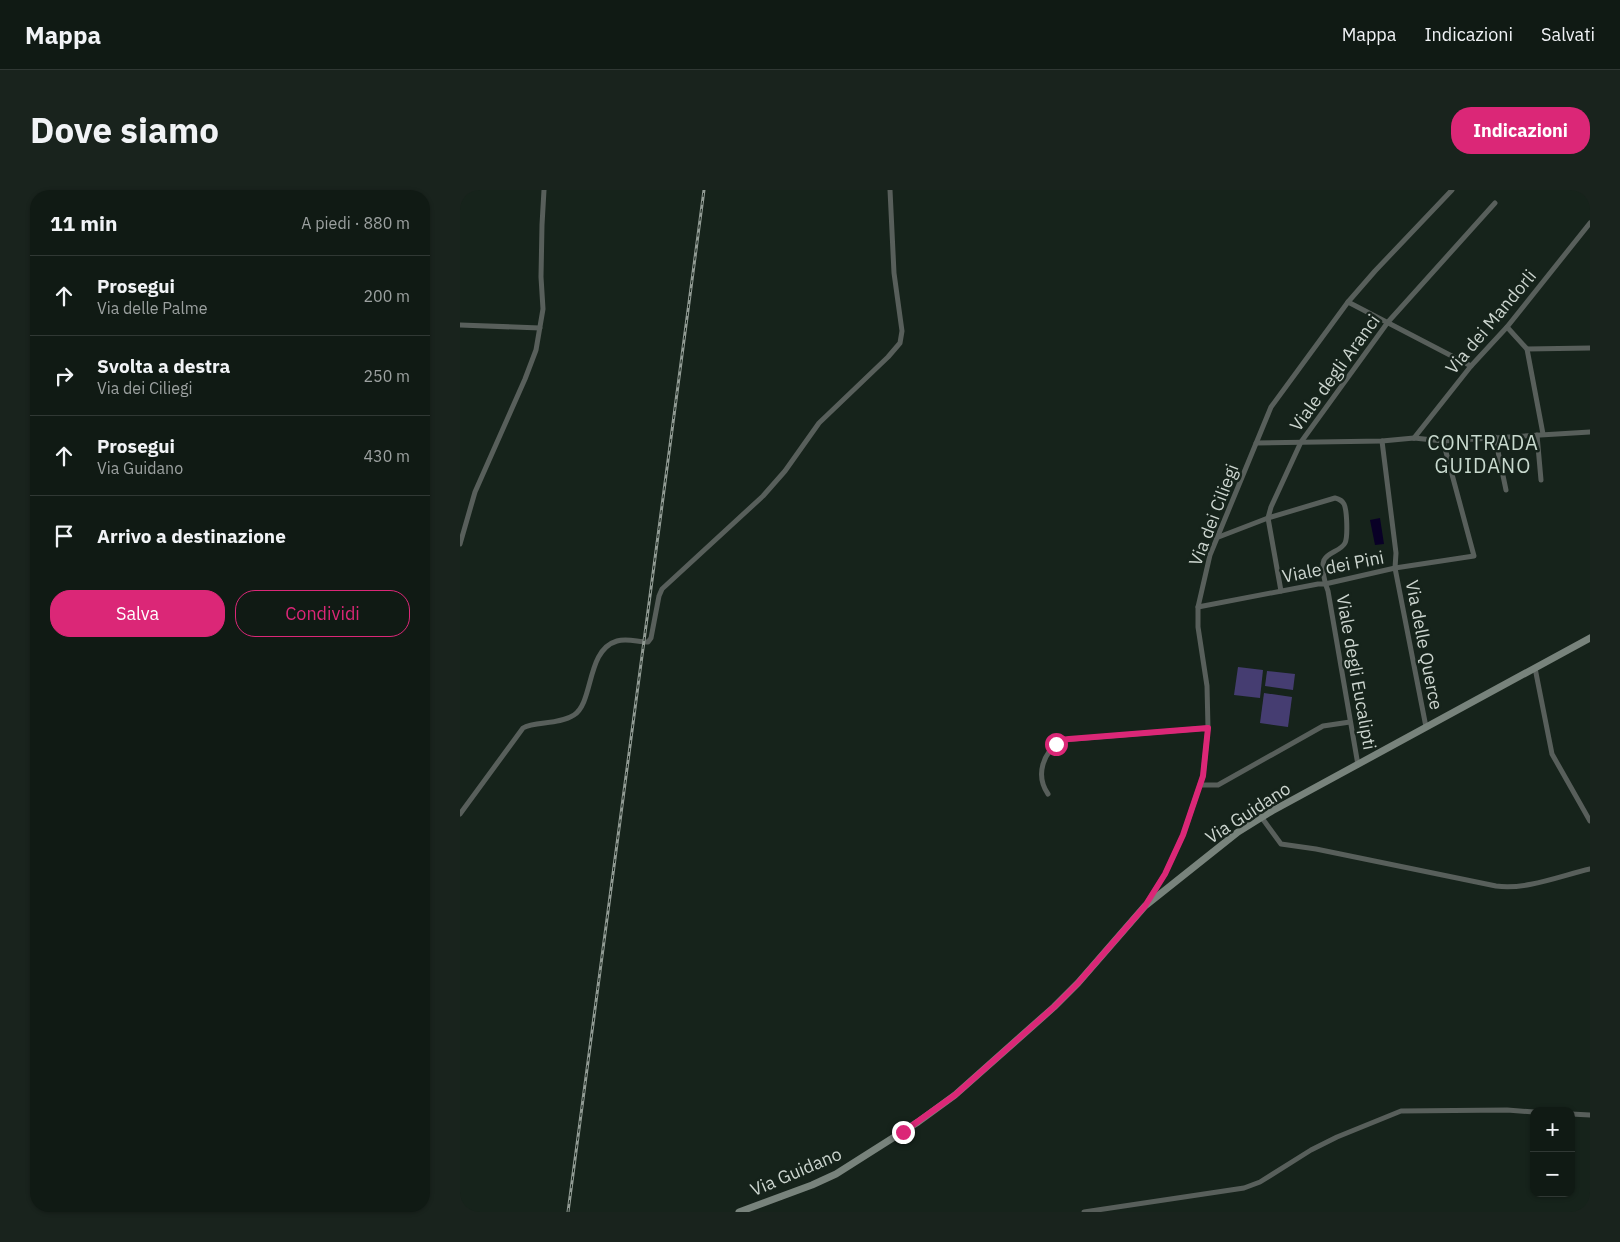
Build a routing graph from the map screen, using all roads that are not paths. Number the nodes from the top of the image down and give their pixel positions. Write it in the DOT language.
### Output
graph roads {
  1 [pos="544,190"];
  2 [pos="890,190"];
  3 [pos="1452,190"];
  4 [pos="1495,203"];
  5 [pos="1590,223"];
  6 [pos="1348,302"];
  7 [pos="1388,322"];
  8 [pos="460,325"];
  9 [pos="1507,327"];
  10 [pos="540,328"];
  11 [pos="1590,348"];
  12 [pos="1527,349"];
  13 [pos="1471,366"];
  14 [pos="1590,432"];
  15 [pos="1540,434"];
  16 [pos="1495,437"];
  17 [pos="1414,438"];
  18 [pos="1382,441"];
  19 [pos="1443,441"];
  20 [pos="1301,442"];
  21 [pos="1256,443"];
  22 [pos="1541,480"];
  23 [pos="1506,490"];
  24 [pos="1268,518"];
  25 [pos="1216,538"];
  26 [pos="460,544"];
  27 [pos="1395,568"];
  28 [pos="1325,584"];
  29 [pos="1280,591"];
  30 [pos="1198,608"];
  31 [pos="1590,638"];
  32 [pos="1535,668"];
  33 [pos="1350,722"];
  34 [pos="1426,727"];
  35 [pos="1208,728"];
  36 [pos="1358,765"];
  37 [pos="1200,785"];
  38 [pos="1048,794"];
  39 [pos="460,814"];
  40 [pos="1262,818"];
  41 [pos="1590,821"];
  42 [pos="1590,869"];
  43 [pos="1145,906"];
  44 [pos="1530,1112"];
  45 [pos="1575,1114"];
  46 [pos="1590,1116"];
  47 [pos="739,1212"];
  48 [pos="1084,1212"];
  1 -- 10 [label="street"];
  2 -- 39 [label="street"];
  3 -- 6 [label="street, Via dei Ciliegi"];
  4 -- 7 [label="street, Viale degli Aranci"];
  5 -- 9 [label="street, Via dei Mandorli"];
  6 -- 7 [label="street"];
  6 -- 21 [label="street, Via dei Ciliegi"];
  7 -- 13 [label="street"];
  7 -- 20 [label="street, Viale degli Aranci"];
  8 -- 10 [label="street"];
  9 -- 12 [label="street"];
  9 -- 13 [label="street, Via dei Mandorli"];
  10 -- 26 [label="street"];
  11 -- 12 [label="street"];
  12 -- 15 [label="street"];
  13 -- 17 [label="street, Via dei Mandorli"];
  14 -- 15 [label="street"];
  15 -- 16 [label="street"];
  15 -- 22 [label="street"];
  16 -- 19 [label="street"];
  16 -- 23 [label="street"];
  17 -- 18 [label="street"];
  17 -- 19 [label="street"];
  18 -- 20 [label="street"];
  18 -- 27 [label="street, Via delle Querce"];
  19 -- 27 [label="street, Viale dei Pini"];
  20 -- 21 [label="street"];
  20 -- 24 [label="street, Viale degli Aranci"];
  21 -- 25 [label="street, Via dei Ciliegi"];
  24 -- 25 [label="street"];
  24 -- 28 [label="street, Viale degli Eucalipti"];
  24 -- 29 [label="street, Viale degli Aranci"];
  25 -- 30 [label="street, Via dei Ciliegi"];
  27 -- 28 [label="street, Viale dei Pini"];
  27 -- 34 [label="street, Via delle Querce"];
  28 -- 29 [label="street, Viale dei Pini"];
  28 -- 33 [label="street, Viale degli Eucalipti"];
  29 -- 30 [label="street, Viale dei Pini"];
  30 -- 35 [label="street, Via dei Ciliegi"];
  31 -- 32 [label="main road, Via Guidano"];
  32 -- 34 [label="main road, Via Guidano"];
  32 -- 41 [label="street"];
  33 -- 36 [label="street, Viale degli Eucalipti"];
  33 -- 37 [label="street"];
  34 -- 36 [label="main road, Via Guidano"];
  35 -- 37 [label="street, Via dei Ciliegi"];
  35 -- 38 [label="street"];
  36 -- 40 [label="main road, Via Guidano"];
  37 -- 43 [label="street, Via dei Ciliegi"];
  40 -- 42 [label="street"];
  40 -- 43 [label="main road, Via Guidano"];
  43 -- 47 [label="main road, Via Guidano"];
  44 -- 48 [label="street"];
  45 -- 46 [label="street"];
}
